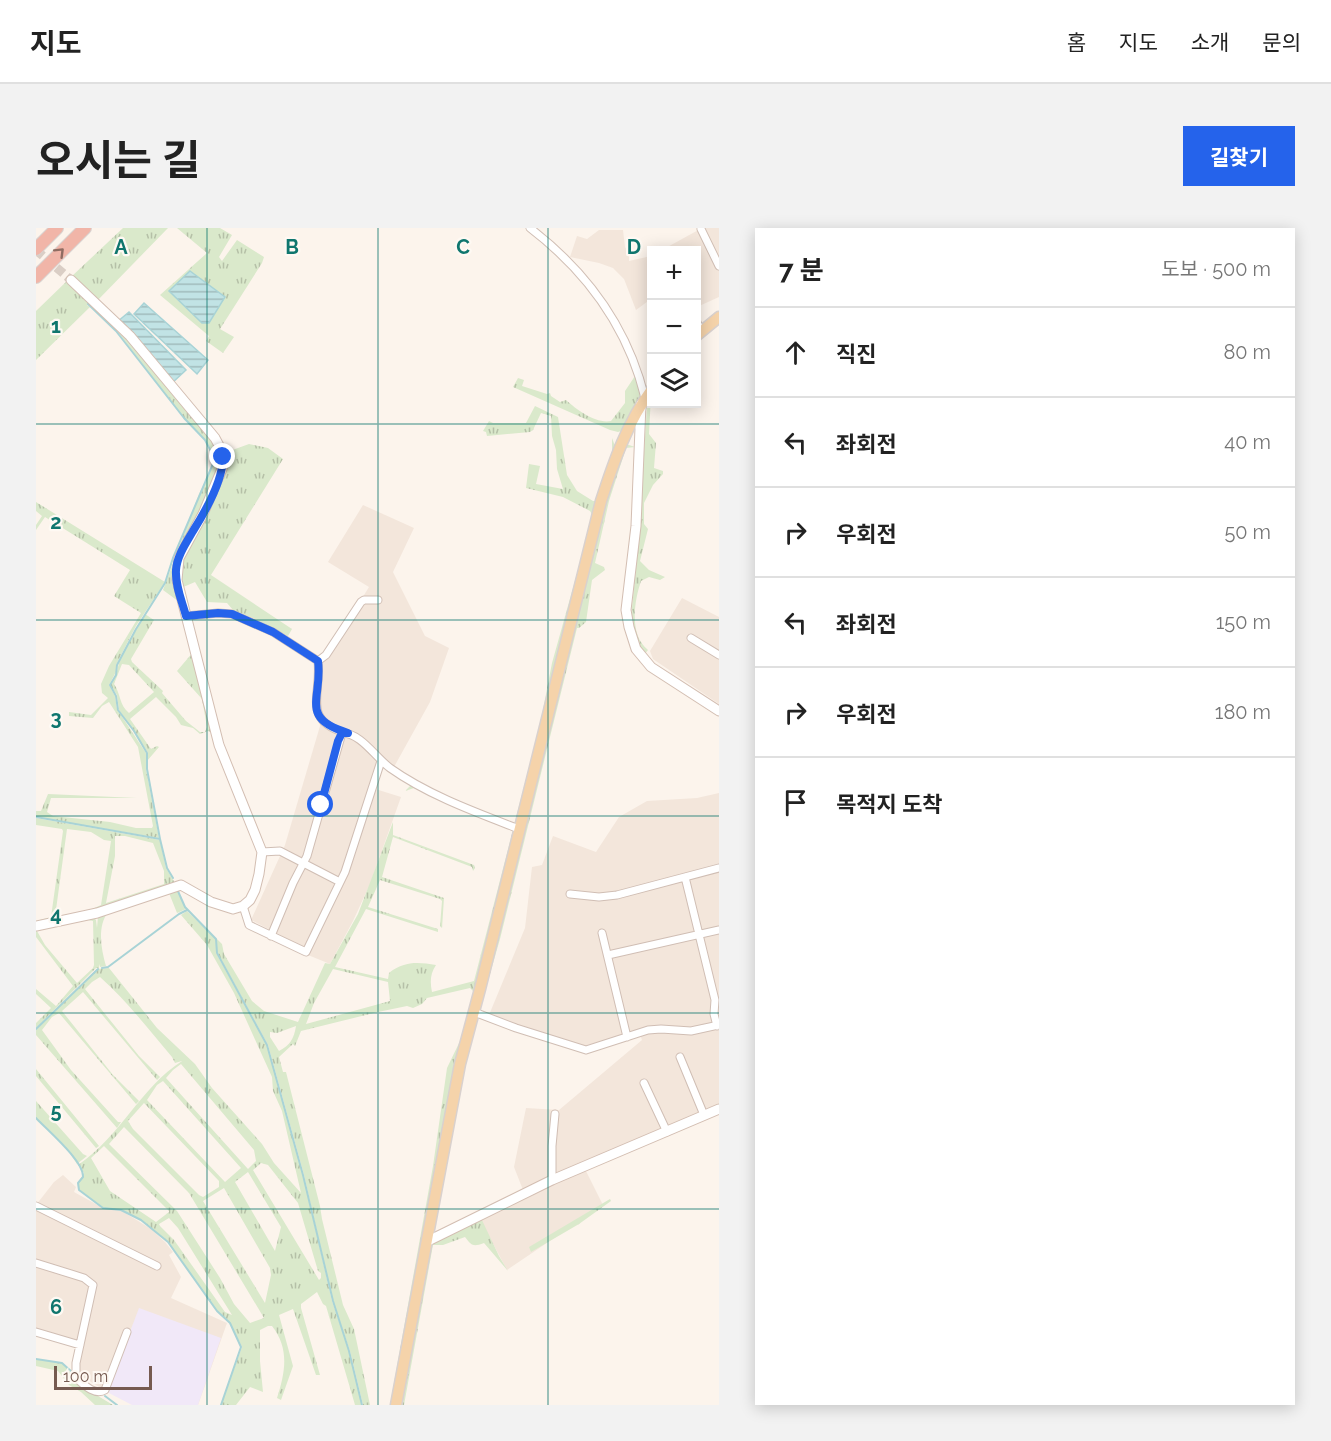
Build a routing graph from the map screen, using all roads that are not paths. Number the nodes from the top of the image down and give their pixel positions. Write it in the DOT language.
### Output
graph roads {
  1 [pos="57,228"];
  2 [pos="85,228"];
  3 [pos="530,228"];
  4 [pos="701,230"];
  5 [pos="36,249"];
  6 [pos="719,266"];
  7 [pos="36,277"];
  8 [pos="71,280"];
  9 [pos="719,317"];
  10 [pos="701,331"];
  11 [pos="646,397"];
  12 [pos="378,600"];
  13 [pos="186,616"];
  14 [pos="691,638"];
  15 [pos="719,655"];
  16 [pos="318,661"];
  17 [pos="719,711"];
  18 [pos="348,733"];
  19 [pos="381,762"];
  20 [pos="519,829"];
  21 [pos="262,852"];
  22 [pos="303,864"];
  23 [pos="719,868"];
  24 [pos="685,877"];
  25 [pos="340,882"];
  26 [pos="570,894"];
  27 [pos="243,906"];
  28 [pos="36,926"];
  29 [pos="719,930"];
  30 [pos="602,933"];
  31 [pos="699,935"];
  32 [pos="271,936"];
  33 [pos="608,955"];
  34 [pos="474,1012"];
  35 [pos="718,1026"];
  36 [pos="627,1037"];
  37 [pos="680,1057"];
  38 [pos="644,1083"];
  39 [pos="719,1109"];
  40 [pos="555,1114"];
  41 [pos="704,1115"];
  42 [pos="667,1132"];
  43 [pos="552,1180"];
  44 [pos="36,1206"];
  45 [pos="428,1240"];
  46 [pos="36,1263"];
  47 [pos="157,1266"];
  48 [pos="36,1332"];
  49 [pos="127,1332"];
  50 [pos="80,1345"];
  51 [pos="396,1405"];
  1 -- 5 [label="highway"];
  7 -- 2 [label="highway, one-way"];
  3 -- 11 [label="street"];
  4 -- 6 [label="street"];
  8 -- 13 [label="street"];
  9 -- 10 [label="main road"];
  11 -- 17 [label="street"];
  11 -- 20 [label="main road"];
  12 -- 16 [label="street"];
  13 -- 16 [label="street"];
  13 -- 21 [label="street"];
  14 -- 15 [label="street"];
  16 -- 18 [label="street"];
  18 -- 19 [label="street"];
  18 -- 22 [label="street"];
  19 -- 20 [label="street"];
  19 -- 25 [label="street"];
  20 -- 34 [label="main road"];
  21 -- 22 [label="street"];
  21 -- 27 [label="street"];
  22 -- 25 [label="street"];
  22 -- 32 [label="street"];
  23 -- 24 [label="street"];
  24 -- 26 [label="street"];
  24 -- 31 [label="street"];
  25 -- 32 [label="street"];
  27 -- 28 [label="street"];
  27 -- 32 [label="street"];
  29 -- 31 [label="street"];
  30 -- 33 [label="street"];
  31 -- 33 [label="street"];
  31 -- 35 [label="street"];
  33 -- 36 [label="street"];
  34 -- 36 [label="street"];
  34 -- 45 [label="main road"];
  35 -- 36 [label="street"];
  37 -- 41 [label="street"];
  38 -- 42 [label="street"];
  39 -- 41 [label="street"];
  40 -- 43 [label="street"];
  41 -- 42 [label="street"];
  42 -- 43 [label="street"];
  43 -- 45 [label="street"];
  44 -- 47 [label="street"];
  45 -- 51 [label="main road"];
  46 -- 50 [label="street"];
  48 -- 50 [label="street"];
  49 -- 50 [label="street"];
}
